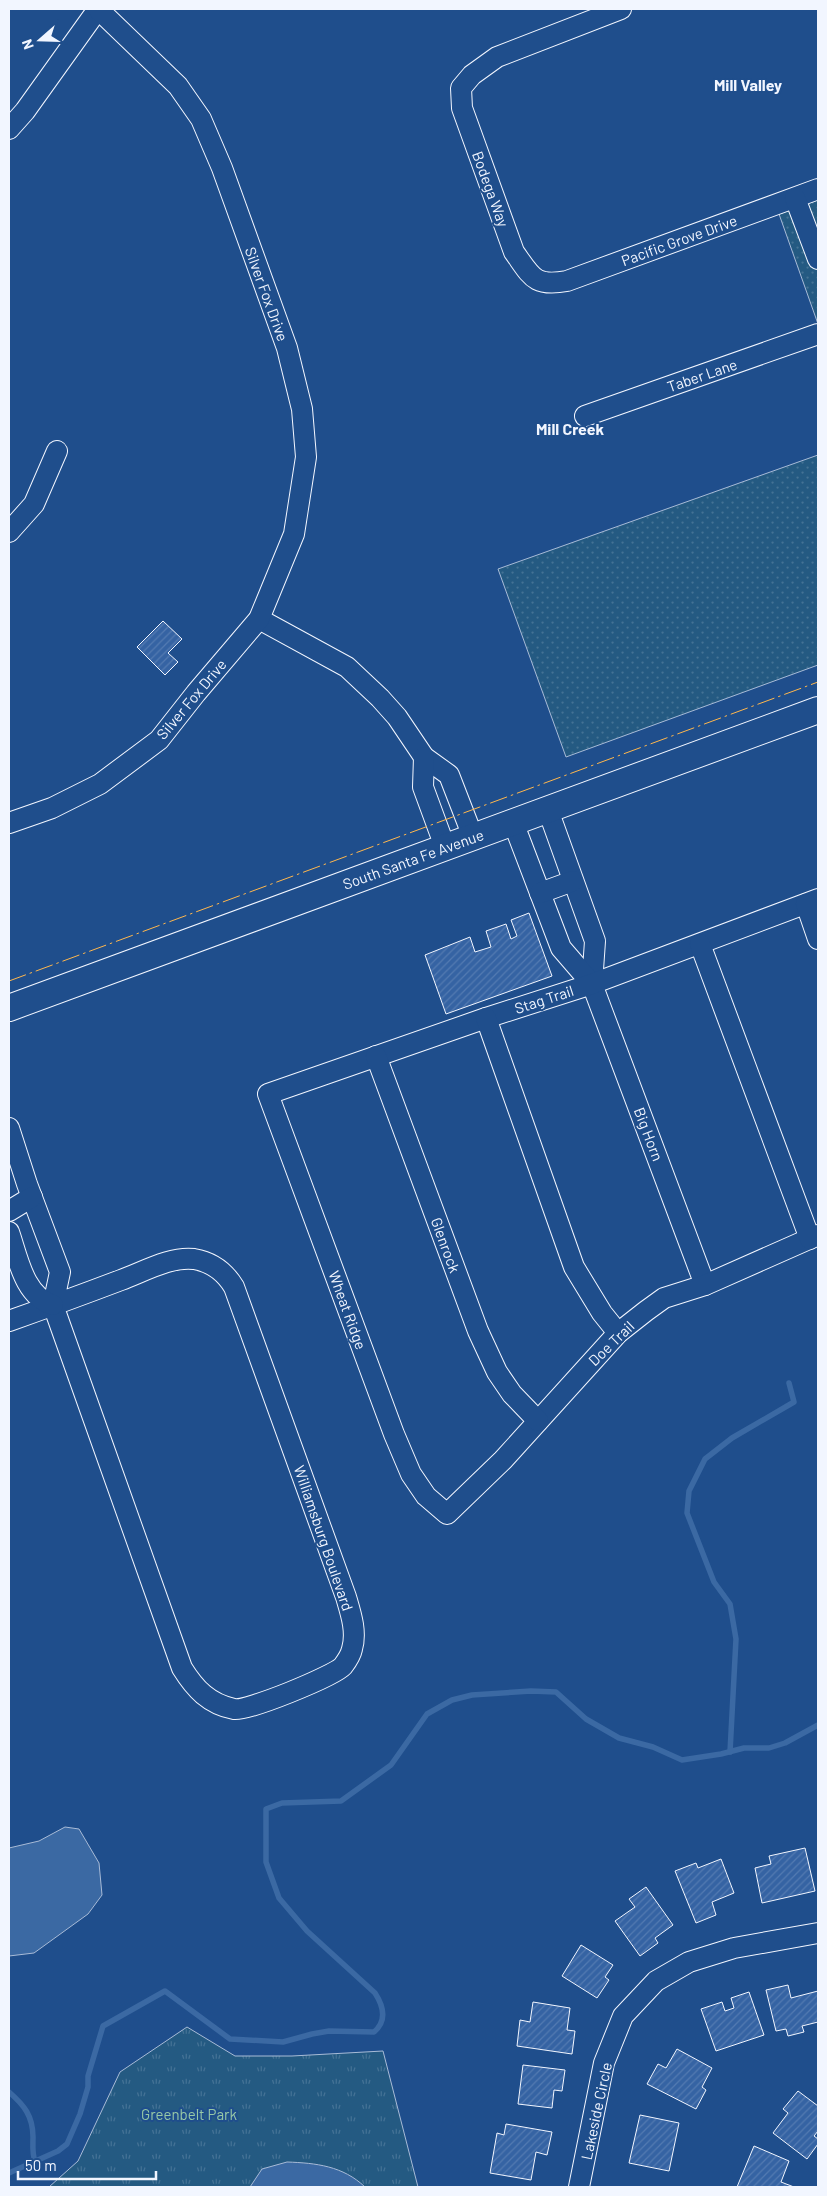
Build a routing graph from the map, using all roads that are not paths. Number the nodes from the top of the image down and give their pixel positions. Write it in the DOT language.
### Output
graph roads {
  1 [pos="98,9"];
  2 [pos="621,9"];
  3 [pos="9,129"];
  4 [pos="818,189"];
  5 [pos="795,198"];
  6 [pos="818,259"];
  7 [pos="538,282"];
  8 [pos="818,334"];
  9 [pos="586,416"];
  10 [pos="57,451"];
  11 [pos="9,532"];
  12 [pos="259,619"];
  13 [pos="818,710"];
  14 [pos="424,757"];
  15 [pos="548,810"];
  16 [pos="513,822"];
  17 [pos="9,823"];
  18 [pos="472,837"];
  19 [pos="444,847"];
  20 [pos="573,881"];
  21 [pos="540,893"];
  22 [pos="812,902"];
  23 [pos="818,939"];
  24 [pos="700,944"];
  25 [pos="592,984"];
  26 [pos="9,1008"];
  27 [pos="486,1018"];
  28 [pos="376,1056"];
  29 [pos="268,1094"];
  30 [pos="9,1128"];
  31 [pos="32,1197"];
  32 [pos="9,1211"];
  33 [pos="9,1232"];
  34 [pos="814,1237"];
  35 [pos="705,1285"];
  36 [pos="53,1305"];
  37 [pos="9,1321"];
  38 [pos="618,1333"];
  39 [pos="538,1421"];
  40 [pos="448,1514"];
  41 [pos="818,1933"];
  42 [pos="580,2187"];
  1 -- 3 [label="street"];
  1 -- 12 [label="street, Silver Fox Drive"];
  2 -- 7 [label="street, Bodega Way"];
  4 -- 5 [label="street, Pacific Grove Drive"];
  5 -- 6 [label="street"];
  5 -- 7 [label="street, Pacific Grove Drive"];
  8 -- 9 [label="street, Taber Lane"];
  10 -- 11 [label="street"];
  12 -- 14 [label="street"];
  12 -- 17 [label="street, Silver Fox Drive"];
  13 -- 15 [label="main road, South Santa Fe Avenue"];
  14 -- 18 [label="street"];
  14 -- 19 [label="street"];
  15 -- 16 [label="main road, South Santa Fe Avenue"];
  15 -- 20 [label="street, Big Horn"];
  16 -- 18 [label="main road, South Santa Fe Avenue"];
  16 -- 21 [label="street, Big Horn"];
  18 -- 19 [label="main road, South Santa Fe Avenue"];
  19 -- 26 [label="main road, South Santa Fe Avenue"];
  20 -- 21 [label="street"];
  20 -- 25 [label="street, Big Horn"];
  21 -- 25 [label="street, Big Horn"];
  22 -- 23 [label="street"];
  22 -- 24 [label="street, Stag Trail"];
  24 -- 25 [label="street, Stag Trail"];
  24 -- 34 [label="street"];
  25 -- 27 [label="street, Stag Trail"];
  25 -- 35 [label="street, Big Horn"];
  27 -- 28 [label="street, Stag Trail"];
  27 -- 38 [label="street"];
  28 -- 29 [label="street, Stag Trail"];
  28 -- 39 [label="street, Glenrock"];
  29 -- 40 [label="street, Wheat Ridge"];
  30 -- 31 [label="street"];
  31 -- 32 [label="street"];
  31 -- 36 [label="street"];
  33 -- 36 [label="street"];
  34 -- 35 [label="street, Doe Trail"];
  35 -- 38 [label="street, Doe Trail"];
  36 -- 36 [label="street, Williamsburg Boulevard"];
  36 -- 37 [label="street, Williamsburg Boulevard"];
  38 -- 39 [label="street, Doe Trail"];
  39 -- 40 [label="street, Doe Trail"];
  41 -- 42 [label="street, Lakeside Circle"];
}
